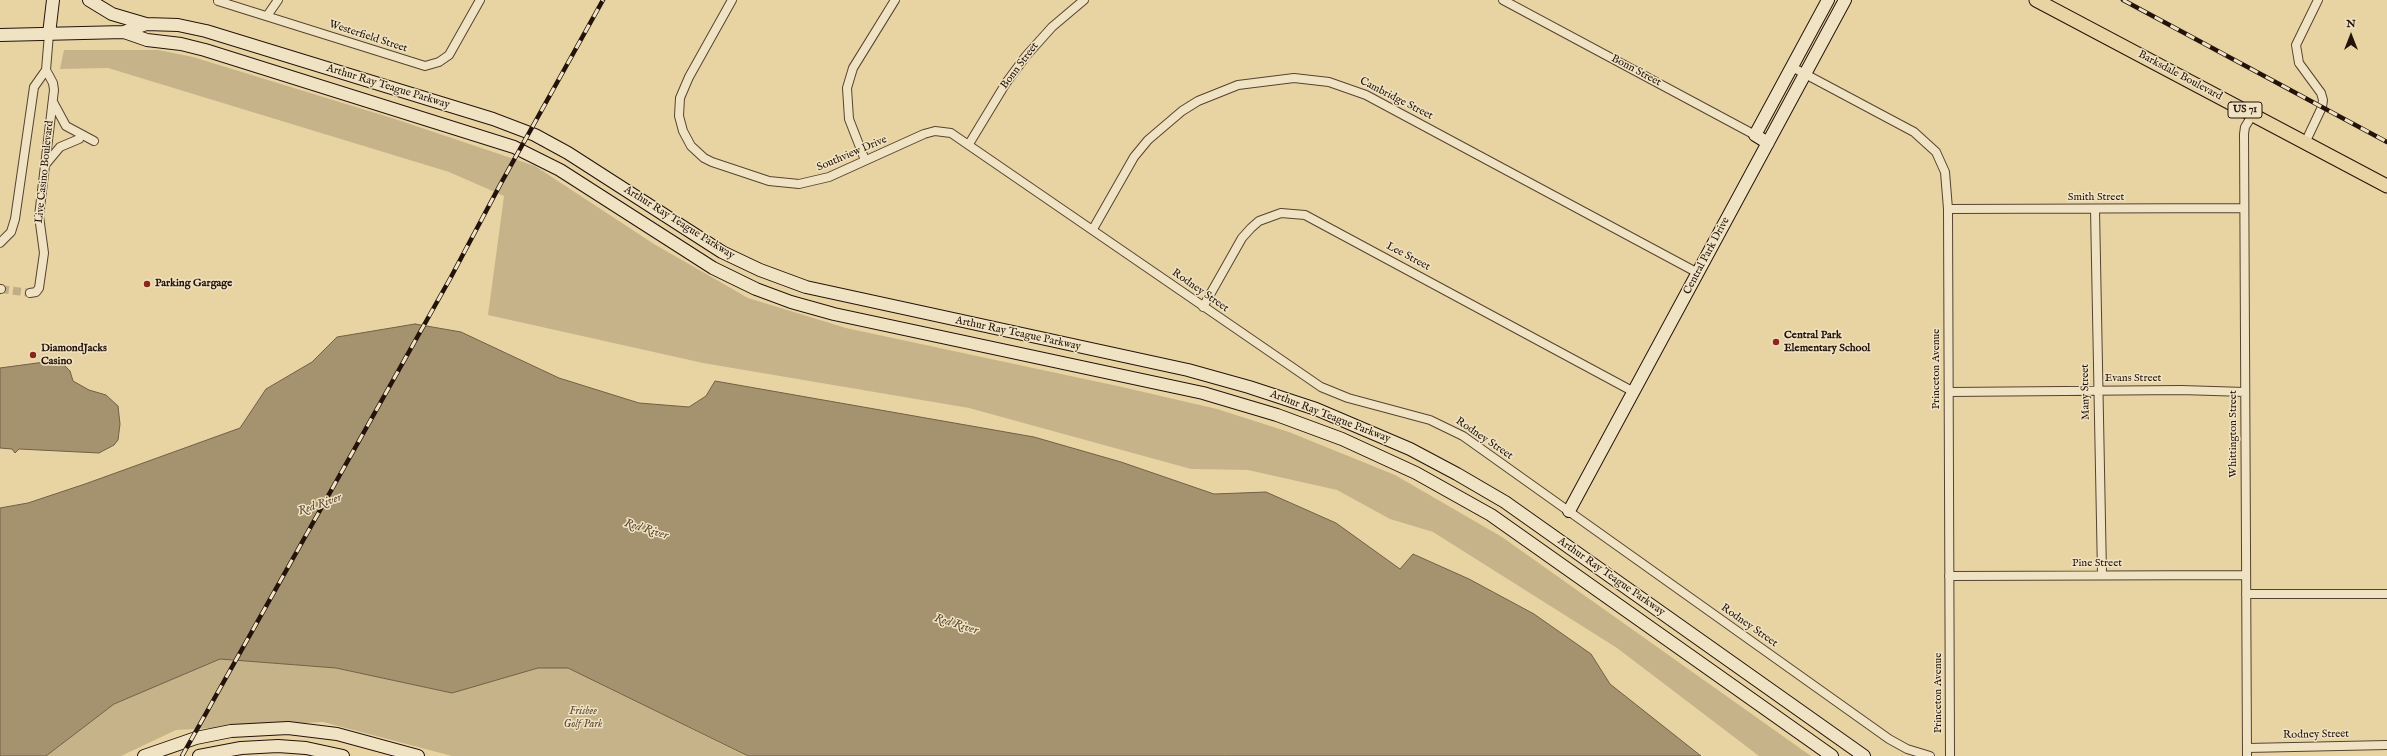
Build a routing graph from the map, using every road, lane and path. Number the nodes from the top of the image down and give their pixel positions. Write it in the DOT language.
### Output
graph roads {
  1 [pos="53,0"];
  2 [pos="88,0"];
  3 [pos="278,0"];
  4 [pos="480,0"];
  5 [pos="732,0"];
  6 [pos="895,0"];
  7 [pos="1068,0"];
  8 [pos="1084,0"];
  9 [pos="1503,0"];
  10 [pos="1828,0"];
  11 [pos="1845,0"];
  12 [pos="2036,0"];
  13 [pos="2318,0"];
  14 [pos="218,1"];
  15 [pos="1074,8"];
  16 [pos="266,16"];
  17 [pos="146,24"];
  18 [pos="124,32"];
  19 [pos="48,34"];
  20 [pos="0,35"];
  21 [pos="1792,66"];
  22 [pos="46,70"];
  23 [pos="1806,74"];
  24 [pos="52,101"];
  25 [pos="2252,114"];
  26 [pos="1755,135"];
  27 [pos="79,139"];
  28 [pos="94,141"];
  29 [pos="1768,142"];
  30 [pos="2305,142"];
  31 [pos="969,144"];
  32 [pos="865,160"];
  33 [pos="45,165"];
  34 [pos="2387,186"];
  35 [pos="2244,208"];
  36 [pos="1948,209"];
  37 [pos="2095,209"];
  38 [pos="1093,230"];
  39 [pos="0,243"];
  40 [pos="1698,273"];
  41 [pos="30,293"];
  42 [pos="1203,307"];
  43 [pos="2097,390"];
  44 [pos="1634,392"];
  45 [pos="1948,392"];
  46 [pos="2245,392"];
  47 [pos="1569,511"];
  48 [pos="2102,574"];
  49 [pos="2246,575"];
  50 [pos="1949,576"];
  51 [pos="2246,594"];
  52 [pos="2387,594"];
  53 [pos="2387,745"];
  54 [pos="2246,752"];
  55 [pos="331,754"];
  56 [pos="144,756"];
  57 [pos="199,756"];
  58 [pos="343,756"];
  59 [pos="418,756"];
  60 [pos="1832,756"];
  61 [pos="1864,756"];
  62 [pos="1930,756"];
  63 [pos="1950,756"];
  1 -- 19 [label="street, Live Casino Boulevard"];
  2 -- 17 [label="street"];
  3 -- 16 [label="street"];
  4 -- 16 [label="street, Westerfield Street"];
  5 -- 32 [label="street, Southview Drive"];
  6 -- 32 [label="street"];
  7 -- 15 [label="street"];
  8 -- 15 [label="street, Bonn Street"];
  9 -- 26 [label="street, Bonn Street"];
  10 -- 21 [label="street"];
  11 -- 23 [label="street, Central Park Drive"];
  12 -- 25 [label="main road, Barksdale Boulevard / US 71"];
  13 -- 30 [label="street"];
  14 -- 16 [label="street, Westerfield Street"];
  15 -- 31 [label="street, Bonn Street"];
  17 -- 18 [label="street, Arthur Ray Teague Parkway"];
  17 -- 61 [label="street, Arthur Ray Teague Parkway"];
  18 -- 19 [label="street, Arthur Ray Teague Parkway"];
  18 -- 60 [label="street, Arthur Ray Teague Parkway"];
  19 -- 20 [label="street, Arthur Ray Teague Parkway"];
  19 -- 22 [label="street, Live Casino Boulevard"];
  21 -- 23 [label="street, Princeton Avenue"];
  21 -- 26 [label="street"];
  22 -- 24 [label="street, Live Casino Boulevard"];
  22 -- 39 [label="street, Live Casino Boulevard"];
  23 -- 29 [label="street, Central Park Drive"];
  23 -- 36 [label="street, Princeton Avenue"];
  24 -- 28 [label="street"];
  24 -- 33 [label="street, Live Casino Boulevard"];
  25 -- 30 [label="main road, Barksdale Boulevard / US 71"];
  25 -- 35 [label="street, Whittington Street"];
  26 -- 29 [label="street, Bonn Street"];
  27 -- 33 [label="street"];
  29 -- 40 [label="street, Central Park Drive"];
  30 -- 34 [label="main road, Barksdale Boulevard / US 71"];
  31 -- 32 [label="street, Southview Drive"];
  31 -- 38 [label="street, Rodney Street"];
  33 -- 41 [label="street, Live Casino Boulevard"];
  35 -- 37 [label="street, Smith Street"];
  35 -- 46 [label="street, Whittington Street"];
  36 -- 37 [label="street, Smith Street"];
  36 -- 45 [label="street, Princeton Avenue"];
  37 -- 43 [label="street, Many Street"];
  38 -- 40 [label="street, Cambridge Street"];
  38 -- 42 [label="street, Rodney Street"];
  40 -- 44 [label="street, Central Park Drive"];
  42 -- 44 [label="street, Lee Street"];
  42 -- 47 [label="street, Rodney Street"];
  43 -- 45 [label="street, Evans Street"];
  43 -- 46 [label="street, Evans Street"];
  43 -- 48 [label="street, Many Street"];
  44 -- 47 [label="street, Central Park Drive"];
  45 -- 50 [label="street, Princeton Avenue"];
  46 -- 49 [label="street, Whittington Street"];
  47 -- 62 [label="street, Rodney Street"];
  48 -- 49 [label="street, Pine Street"];
  48 -- 50 [label="street, Pine Street"];
  49 -- 51 [label="street, Whittington Street"];
  50 -- 63 [label="street, Princeton Avenue"];
  51 -- 52 [label="street"];
  51 -- 54 [label="street, Whittington Street"];
  53 -- 54 [label="street, Rodney Street"];
  55 -- 57 [label="street"];
  55 -- 58 [label="street"];
  56 -- 59 [label="street"];
}
